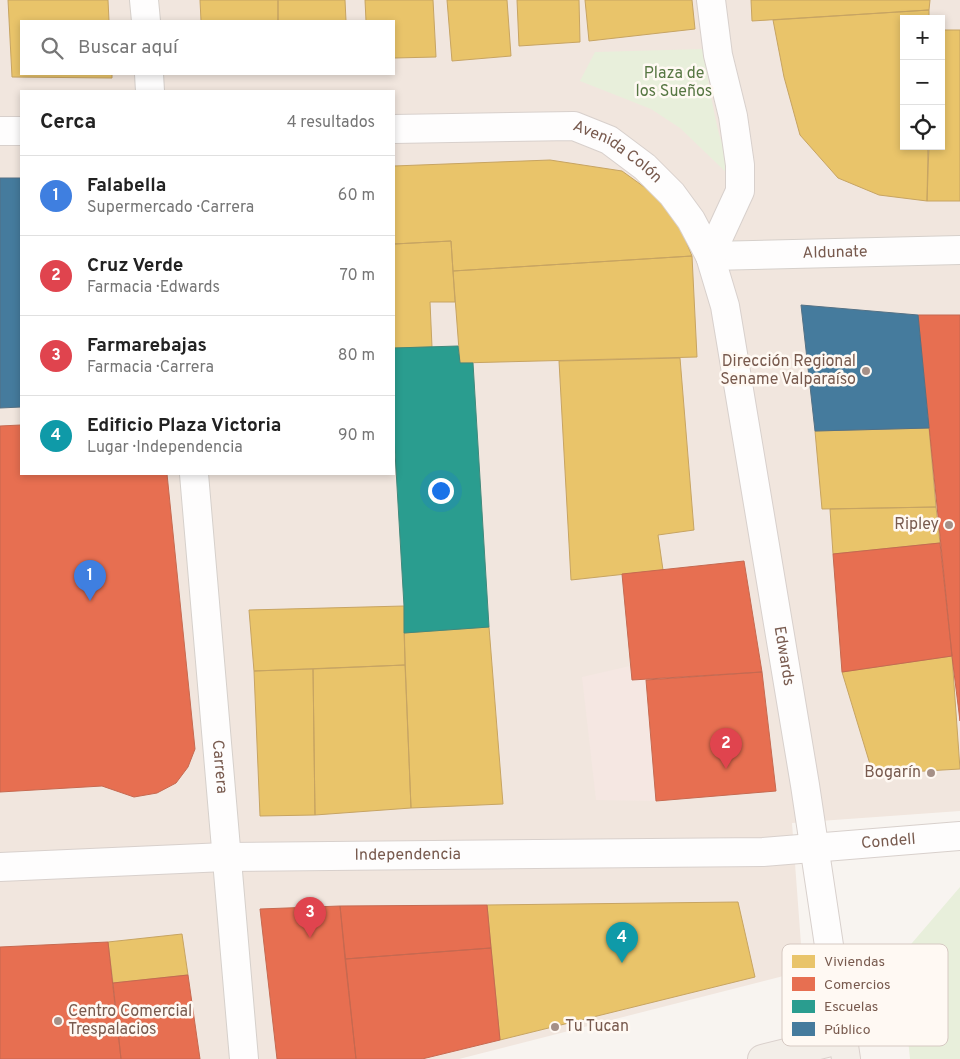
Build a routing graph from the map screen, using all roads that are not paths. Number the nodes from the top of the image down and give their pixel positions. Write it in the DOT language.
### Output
graph roads {
  1 [pos="144,0"];
  2 [pos="711,0"];
  3 [pos="146,20"];
  4 [pos="149,75"];
  5 [pos="150,90"];
  6 [pos="395,128"];
  7 [pos="0,131"];
  8 [pos="20,131"];
  9 [pos="960,250"];
  10 [pos="710,256"];
  11 [pos="194,475"];
  12 [pos="960,836"];
  13 [pos="815,848"];
  14 [pos="225,857"];
  15 [pos="0,867"];
  16 [pos="829,944"];
  17 [pos="845,1049"];
  18 [pos="244,1059"];
  19 [pos="762,1059"];
  1 -- 3 [label="main road"];
  2 -- 10 [label="main road"];
  4 -- 5 [label="main road"];
  6 -- 10 [label="main road, Avenida Colón"];
  7 -- 8 [label="main road"];
  9 -- 10 [label="main road, Aldunate"];
  10 -- 13 [label="main road, Edwards"];
  11 -- 14 [label="main road, Carrera"];
  12 -- 13 [label="main road, Condell"];
  13 -- 14 [label="main road, Independencia"];
  13 -- 16 [label="main road, Edwards"];
  14 -- 15 [label="main road, Independencia"];
  14 -- 18 [label="main road, Carrera"];
  17 -- 19 [label="main road"];
}
